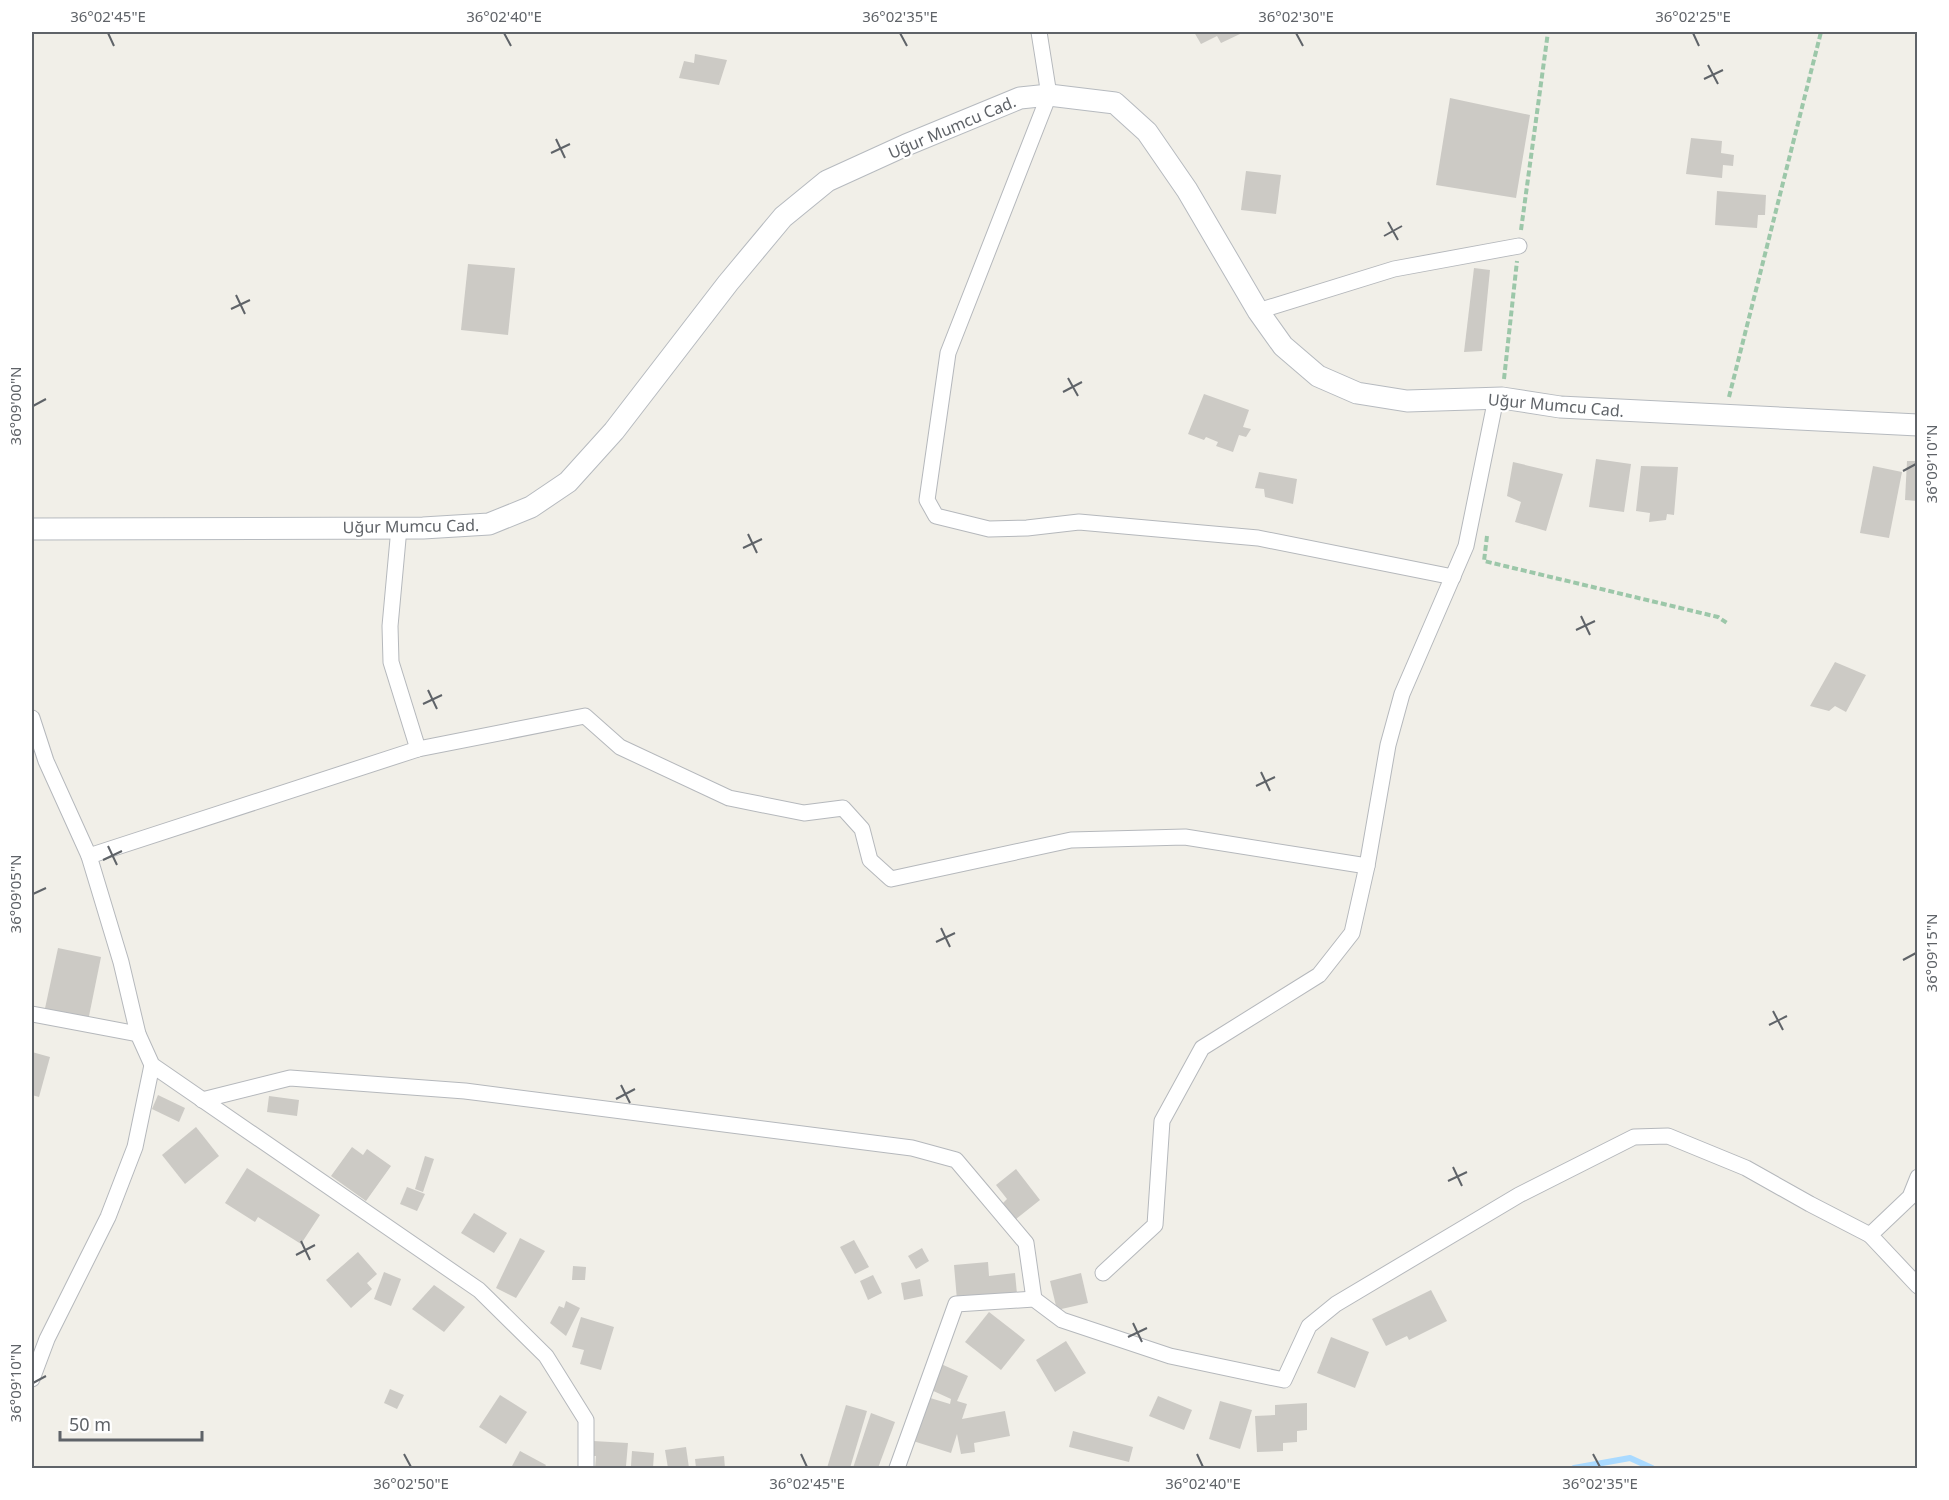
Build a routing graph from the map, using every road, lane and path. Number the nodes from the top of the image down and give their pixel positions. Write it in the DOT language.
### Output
graph roads {
  1 [pos="1039,32"];
  2 [pos="1548,32"];
  3 [pos="1821,32"];
  4 [pos="1049,95"];
  5 [pos="1519,246"];
  6 [pos="1257,311"];
  7 [pos="1499,398"];
  8 [pos="1724,415"];
  9 [pos="1917,424"];
  10 [pos="1488,526"];
  11 [pos="399,528"];
  12 [pos="32,529"];
  13 [pos="1453,577"];
  14 [pos="1727,623"];
  15 [pos="32,718"];
  16 [pos="418,749"];
  17 [pos="39,763"];
  18 [pos="89,856"];
  19 [pos="1367,866"];
  20 [pos="32,1014"];
  21 [pos="138,1034"];
  22 [pos="152,1065"];
  23 [pos="202,1100"];
  24 [pos="1917,1177"];
  25 [pos="1870,1235"];
  26 [pos="1103,1273"];
  27 [pos="1917,1286"];
  28 [pos="1034,1299"];
  29 [pos="32,1379"];
  30 [pos="586,1468"];
  31 [pos="897,1468"];
  1 -- 4 [label="street"];
  2 -- 5 [label="path"];
  3 -- 8 [label="path"];
  4 -- 6 [label="street, Uğur Mumcu Cad."];
  4 -- 11 [label="street, Uğur Mumcu Cad."];
  4 -- 13 [label="street"];
  5 -- 6 [label="street"];
  5 -- 7 [label="path"];
  6 -- 7 [label="street, Uğur Mumcu Cad."];
  7 -- 8 [label="street, Uğur Mumcu Cad."];
  7 -- 13 [label="street"];
  8 -- 9 [label="street, Uğur Mumcu Cad."];
  10 -- 14 [label="path"];
  11 -- 12 [label="street, Uğur Mumcu Cad."];
  11 -- 16 [label="street"];
  13 -- 19 [label="street"];
  15 -- 17 [label="street"];
  16 -- 18 [label="street"];
  16 -- 19 [label="street"];
  17 -- 18 [label="street"];
  18 -- 21 [label="street"];
  19 -- 26 [label="street"];
  20 -- 21 [label="street"];
  21 -- 22 [label="street"];
  22 -- 23 [label="street"];
  22 -- 29 [label="street"];
  23 -- 28 [label="street"];
  23 -- 30 [label="street"];
  24 -- 25 [label="street"];
  25 -- 27 [label="street"];
  25 -- 28 [label="street"];
  28 -- 31 [label="street"];
}
